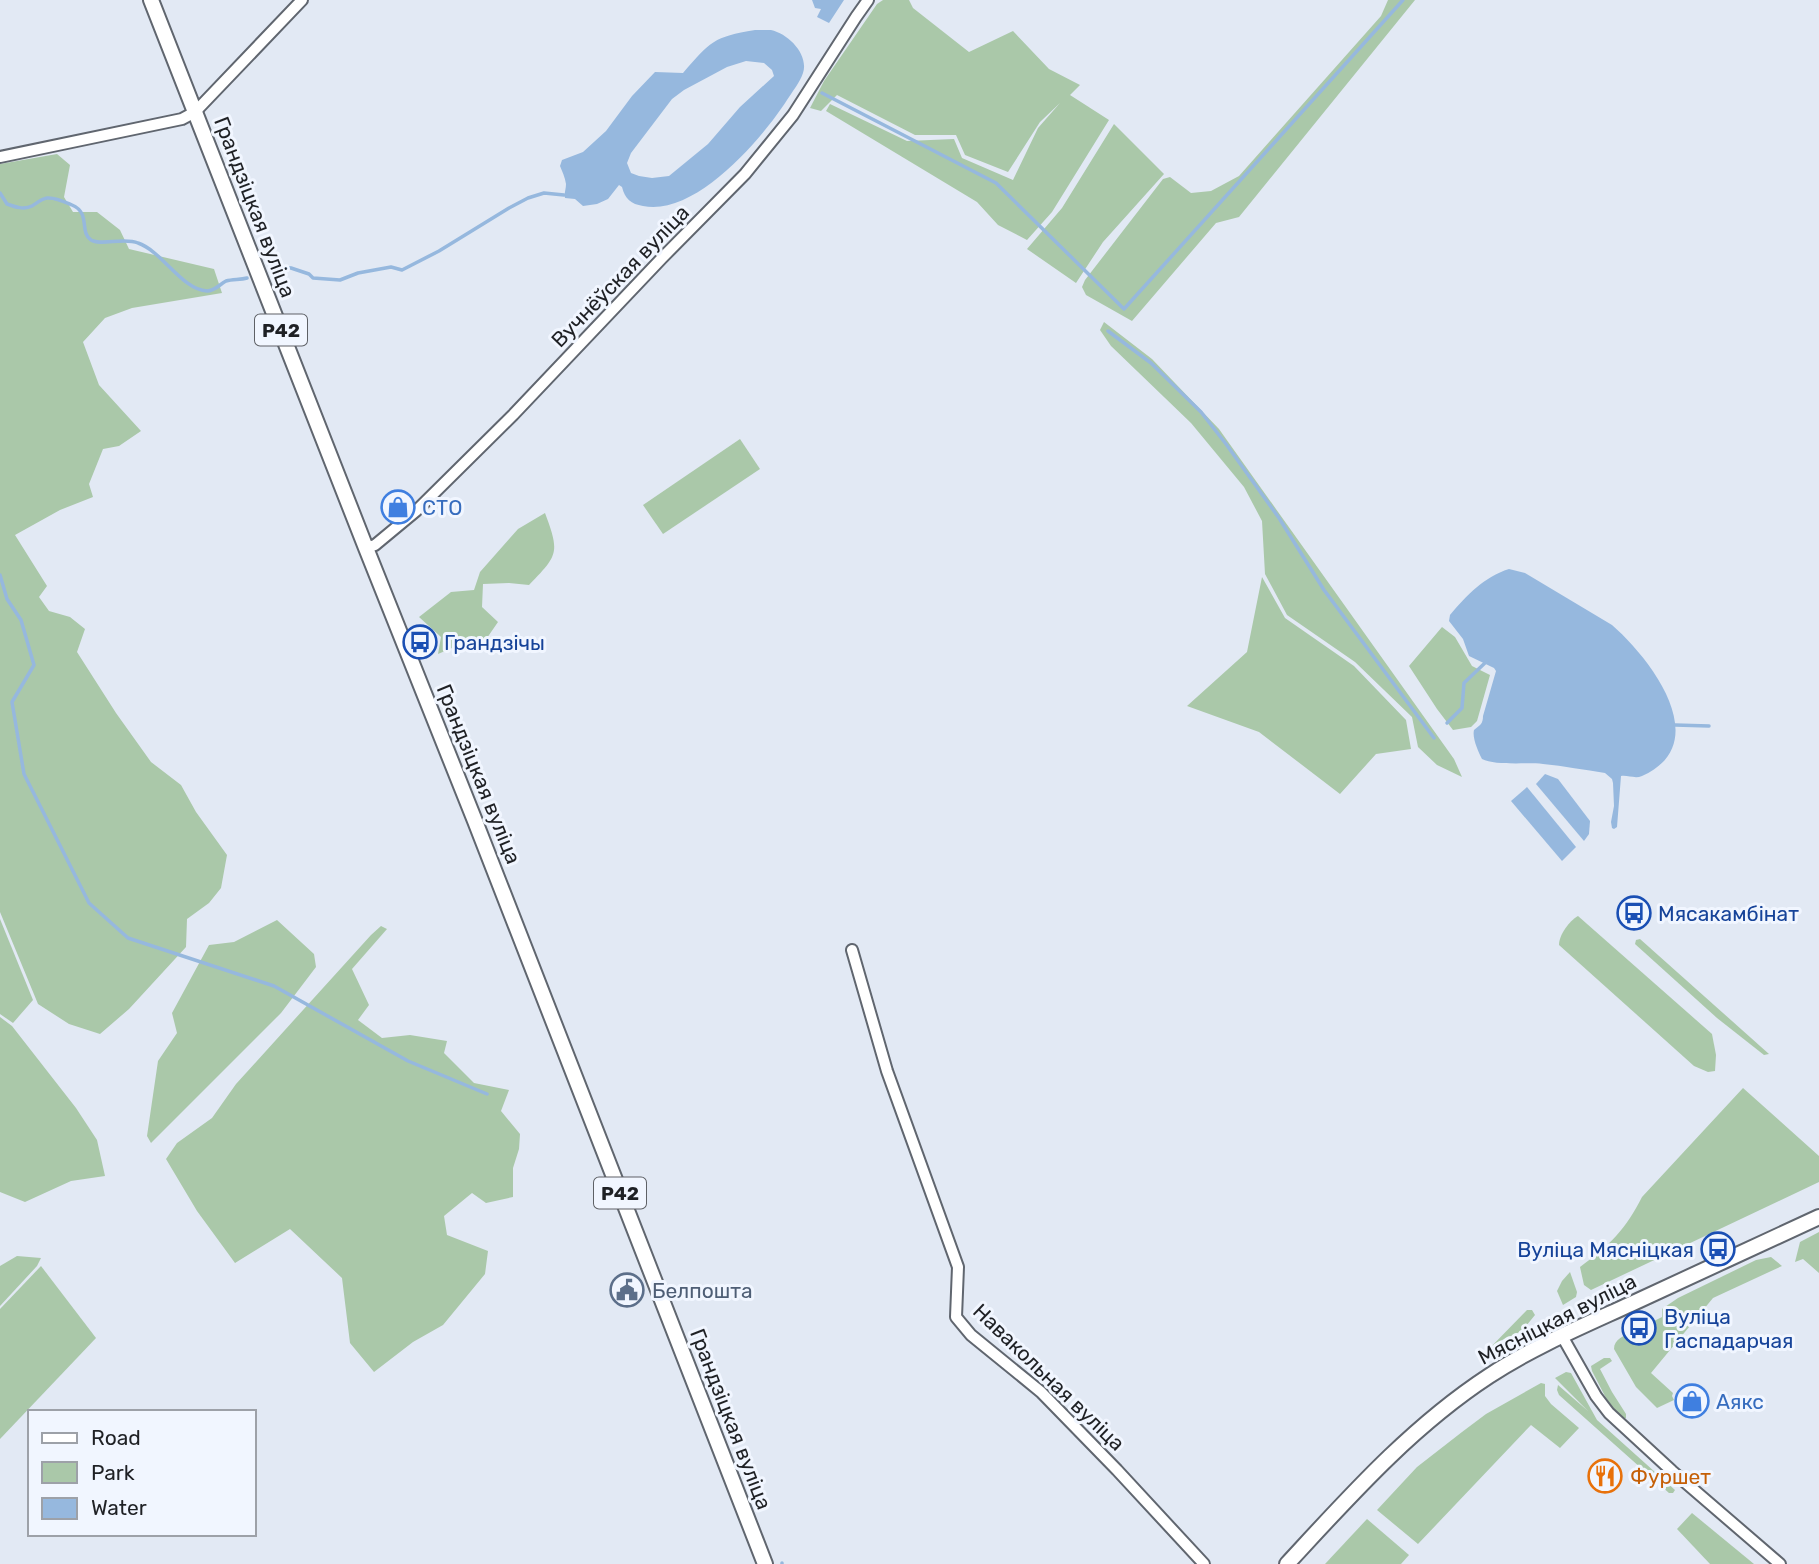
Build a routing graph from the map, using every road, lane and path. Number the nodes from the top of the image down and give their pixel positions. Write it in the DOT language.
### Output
graph roads {
  1 [pos="151,0"];
  2 [pos="302,0"];
  3 [pos="868,0"];
  4 [pos="195,112"];
  5 [pos="0,157"];
  6 [pos="366,548"];
  7 [pos="852,950"];
  8 [pos="1819,1217"];
  9 [pos="1562,1336"];
  10 [pos="765,1564"];
  11 [pos="1204,1564"];
  12 [pos="1287,1564"];
  13 [pos="1780,1564"];
  1 -- 4 [label="main road, Грандзіцкая вуліца / Р42"];
  2 -- 4 [label="street"];
  3 -- 6 [label="street, Вучнёўская вуліца"];
  4 -- 5 [label="street"];
  4 -- 6 [label="main road, Грандзіцкая вуліца / Р42"];
  6 -- 10 [label="main road, Грандзіцкая вуліца / Р42"];
  7 -- 11 [label="street, Навакольная вуліца"];
  8 -- 9 [label="main road, Мясніцкая вуліца"];
  9 -- 12 [label="main road, Мясніцкая вуліца"];
  9 -- 13 [label="street"];
}
